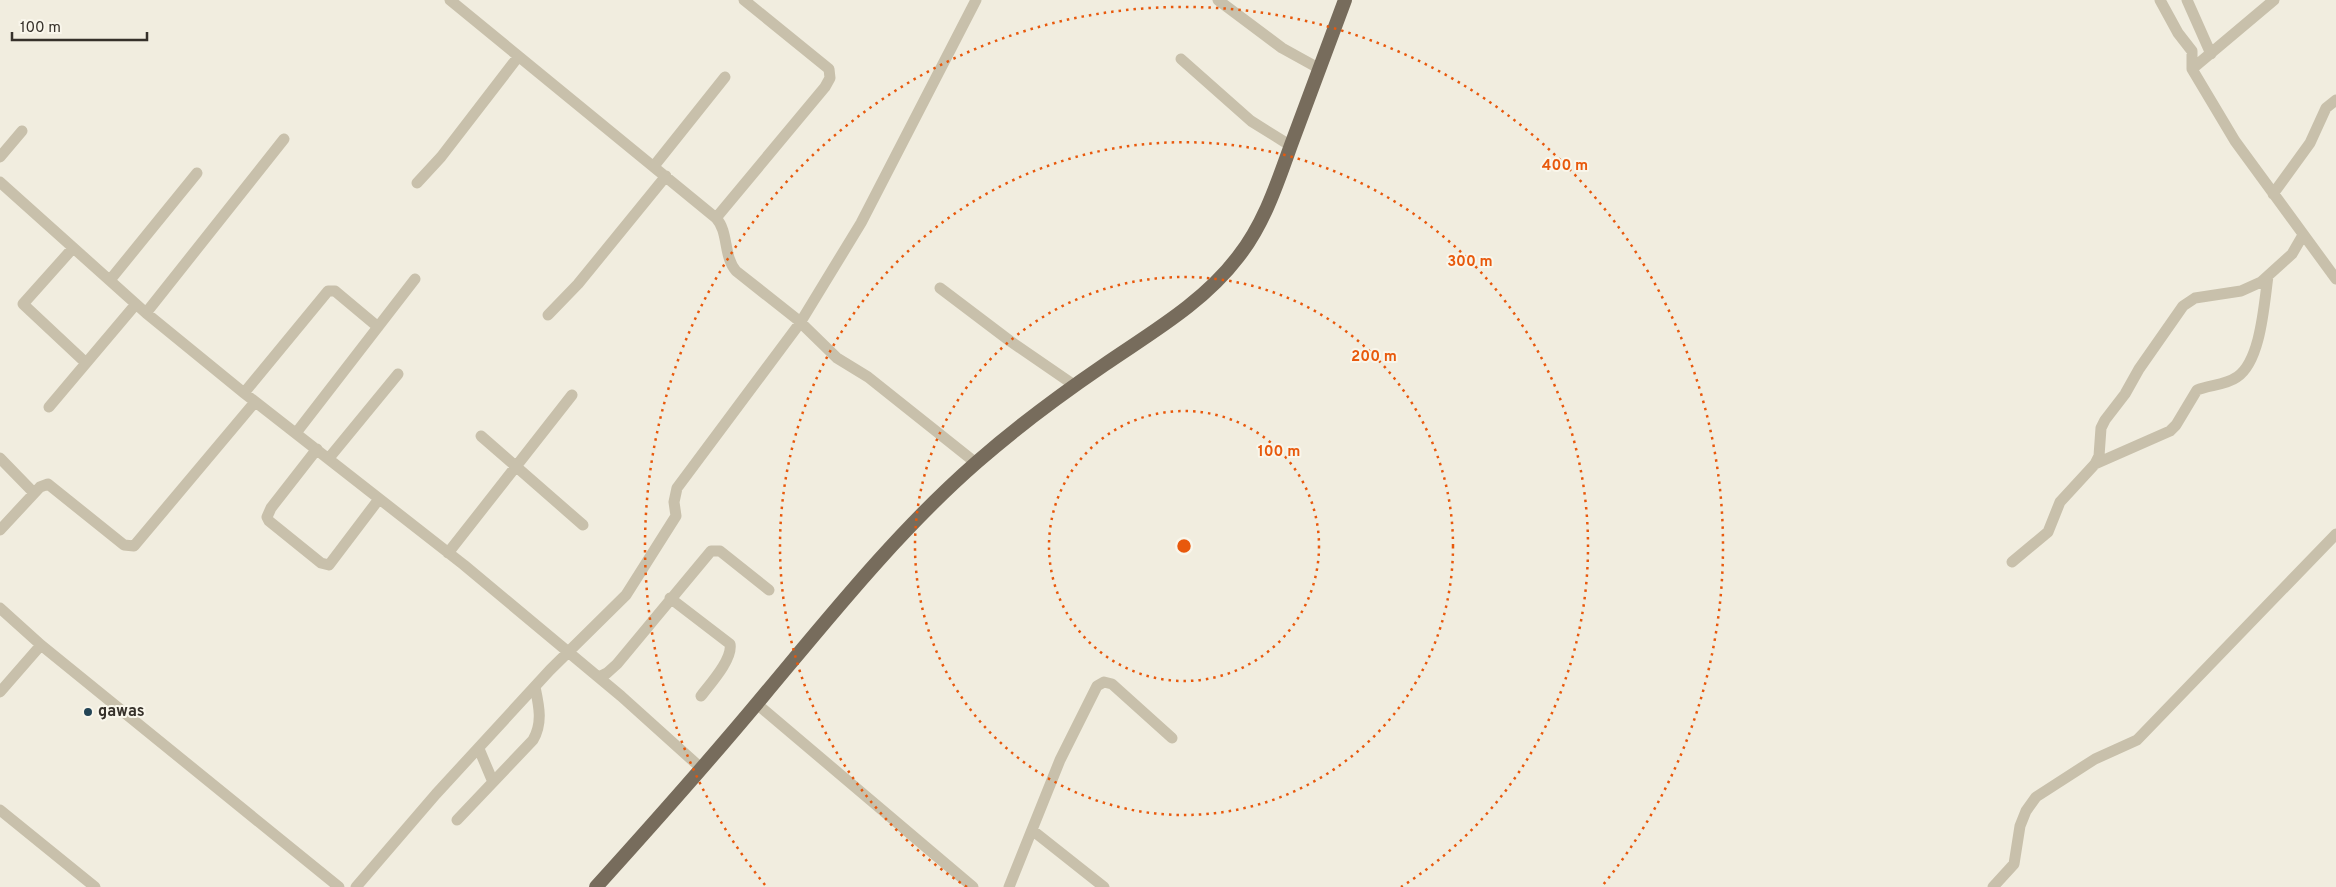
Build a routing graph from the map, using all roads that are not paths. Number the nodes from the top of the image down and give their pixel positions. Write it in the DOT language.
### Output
graph roads {
  1 [pos="450,0"];
  2 [pos="744,0"];
  3 [pos="976,0"];
  4 [pos="1218,0"];
  5 [pos="1345,0"];
  6 [pos="2160,0"];
  7 [pos="2188,0"];
  8 [pos="2274,0"];
  9 [pos="2211,54"];
  10 [pos="518,57"];
  11 [pos="1180,59"];
  12 [pos="1320,69"];
  13 [pos="2192,69"];
  14 [pos="725,77"];
  15 [pos="2336,100"];
  16 [pos="22,131"];
  17 [pos="284,139"];
  18 [pos="1290,146"];
  19 [pos="0,157"];
  20 [pos="654,166"];
  21 [pos="197,173"];
  22 [pos="666,176"];
  23 [pos="0,182"];
  24 [pos="416,183"];
  25 [pos="2273,194"];
  26 [pos="716,218"];
  27 [pos="2303,234"];
  28 [pos="73,248"];
  29 [pos="2268,276"];
  30 [pos="415,279"];
  31 [pos="2336,279"];
  32 [pos="110,280"];
  33 [pos="940,288"];
  34 [pos="136,304"];
  35 [pos="146,312"];
  36 [pos="548,315"];
  37 [pos="800,322"];
  38 [pos="378,327"];
  39 [pos="86,363"];
  40 [pos="398,374"];
  41 [pos="1074,385"];
  42 [pos="244,393"];
  43 [pos="572,395"];
  44 [pos="255,402"];
  45 [pos="49,407"];
  46 [pos="296,433"];
  47 [pos="481,436"];
  48 [pos="317,449"];
  49 [pos="0,458"];
  50 [pos="329,458"];
  51 [pos="976,463"];
  52 [pos="2095,464"];
  53 [pos="517,465"];
  54 [pos="34,493"];
  55 [pos="379,499"];
  56 [pos="583,524"];
  57 [pos="0,530"];
  58 [pos="2336,534"];
  59 [pos="448,553"];
  60 [pos="2012,562"];
  61 [pos="769,590"];
  62 [pos="670,598"];
  63 [pos="0,608"];
  64 [pos="41,645"];
  65 [pos="568,652"];
  66 [pos="599,677"];
  67 [pos="535,687"];
  68 [pos="0,692"];
  69 [pos="701,696"];
  70 [pos="757,704"];
  71 [pos="1172,738"];
  72 [pos="479,750"];
  73 [pos="701,768"];
  74 [pos="493,782"];
  75 [pos="0,810"];
  76 [pos="457,820"];
  77 [pos="1032,830"];
  78 [pos="83,883"];
  79 [pos="969,886"];
  80 [pos="96,887"];
  81 [pos="338,887"];
  82 [pos="356,887"];
  83 [pos="596,887"];
  84 [pos="1009,887"];
  85 [pos="1104,887"];
  86 [pos="1993,887"];
  1 -- 10 [label="street"];
  2 -- 26 [label="street"];
  3 -- 37 [label="street"];
  4 -- 12 [label="street"];
  5 -- 12 [label="main road"];
  6 -- 13 [label="street"];
  7 -- 9 [label="street"];
  8 -- 9 [label="street"];
  9 -- 13 [label="street"];
  10 -- 20 [label="street"];
  10 -- 24 [label="street"];
  11 -- 18 [label="street"];
  12 -- 18 [label="main road"];
  13 -- 25 [label="street"];
  14 -- 20 [label="street"];
  15 -- 25 [label="street"];
  16 -- 19 [label="street"];
  17 -- 35 [label="street"];
  18 -- 41 [label="main road"];
  20 -- 22 [label="street"];
  21 -- 32 [label="street"];
  22 -- 26 [label="street"];
  22 -- 36 [label="street"];
  23 -- 28 [label="street"];
  25 -- 27 [label="street"];
  26 -- 37 [label="street"];
  27 -- 29 [label="street"];
  27 -- 31 [label="street"];
  28 -- 32 [label="street"];
  28 -- 39 [label="street"];
  29 -- 52 [label="street"];
  29 -- 52 [label="street"];
  30 -- 38 [label="street"];
  32 -- 34 [label="street"];
  33 -- 41 [label="street"];
  34 -- 35 [label="street"];
  34 -- 39 [label="street"];
  35 -- 42 [label="street"];
  37 -- 51 [label="street"];
  37 -- 65 [label="street"];
  38 -- 42 [label="street"];
  38 -- 46 [label="street"];
  39 -- 45 [label="street"];
  40 -- 50 [label="street"];
  41 -- 51 [label="main road"];
  42 -- 44 [label="street"];
  43 -- 53 [label="street"];
  44 -- 46 [label="street"];
  44 -- 54 [label="street"];
  46 -- 48 [label="street"];
  47 -- 53 [label="street"];
  48 -- 50 [label="street"];
  48 -- 55 [label="street"];
  49 -- 54 [label="street"];
  50 -- 55 [label="street"];
  51 -- 70 [label="main road"];
  52 -- 60 [label="street"];
  53 -- 56 [label="street"];
  53 -- 59 [label="street"];
  54 -- 57 [label="street"];
  55 -- 59 [label="street"];
  58 -- 86 [label="street"];
  59 -- 65 [label="street"];
  61 -- 62 [label="street"];
  62 -- 66 [label="street"];
  62 -- 69 [label="street"];
  63 -- 64 [label="street"];
  64 -- 68 [label="street"];
  64 -- 81 [label="street"];
  65 -- 66 [label="street"];
  65 -- 67 [label="street"];
  66 -- 73 [label="street"];
  67 -- 72 [label="street"];
  67 -- 74 [label="street"];
  70 -- 73 [label="main road"];
  70 -- 79 [label="street"];
  71 -- 77 [label="street"];
  72 -- 74 [label="street"];
  72 -- 82 [label="street"];
  73 -- 83 [label="main road"];
  74 -- 76 [label="street"];
  75 -- 78 [label="street"];
  77 -- 84 [label="street"];
  77 -- 85 [label="street"];
  78 -- 80 [label="street"];
}
